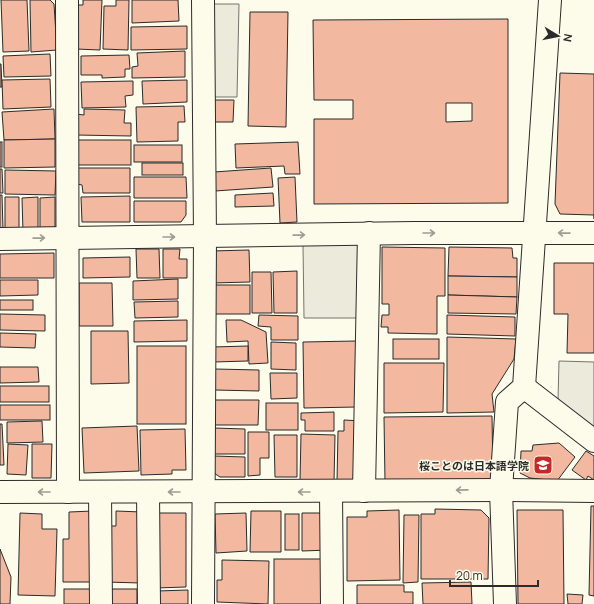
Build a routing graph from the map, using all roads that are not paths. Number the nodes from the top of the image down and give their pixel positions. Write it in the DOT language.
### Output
graph roads {
  1 [pos="67,0"];
  2 [pos="203,0"];
  3 [pos="550,0"];
  4 [pos="534,233"];
  5 [pos="594,233"];
  6 [pos="369,234"];
  7 [pos="205,237"];
  8 [pos="66,238"];
  9 [pos="0,239"];
  10 [pos="524,388"];
  11 [pos="594,441"];
  12 [pos="501,490"];
  13 [pos="364,491"];
  14 [pos="594,491"];
  15 [pos="0,492"];
  16 [pos="68,492"];
  17 [pos="100,492"];
  18 [pos="148,492"];
  19 [pos="204,492"];
  20 [pos="331,492"];
  21 [pos="101,604"];
  22 [pos="149,604"];
  23 [pos="203,604"];
  24 [pos="332,604"];
  25 [pos="505,604"];
  1 -- 8 [label="street"];
  2 -- 7 [label="street"];
  3 -- 4 [label="street"];
  5 -- 4 [label="street, one-way"];
  6 -- 4 [label="street, one-way"];
  4 -- 10 [label="street"];
  7 -- 6 [label="street, one-way"];
  6 -- 13 [label="street"];
  8 -- 7 [label="street, one-way"];
  7 -- 19 [label="street"];
  9 -- 8 [label="street, one-way"];
  8 -- 16 [label="street"];
  10 -- 11 [label="street"];
  10 -- 12 [label="street"];
  12 -- 13 [label="street, one-way"];
  12 -- 14 [label="street"];
  12 -- 25 [label="street"];
  13 -- 20 [label="street"];
  16 -- 15 [label="street, one-way"];
  16 -- 17 [label="street"];
  17 -- 18 [label="street"];
  17 -- 21 [label="street"];
  19 -- 18 [label="street, one-way"];
  18 -- 22 [label="street"];
  20 -- 19 [label="street, one-way"];
  19 -- 23 [label="street"];
  20 -- 24 [label="street"];
}
